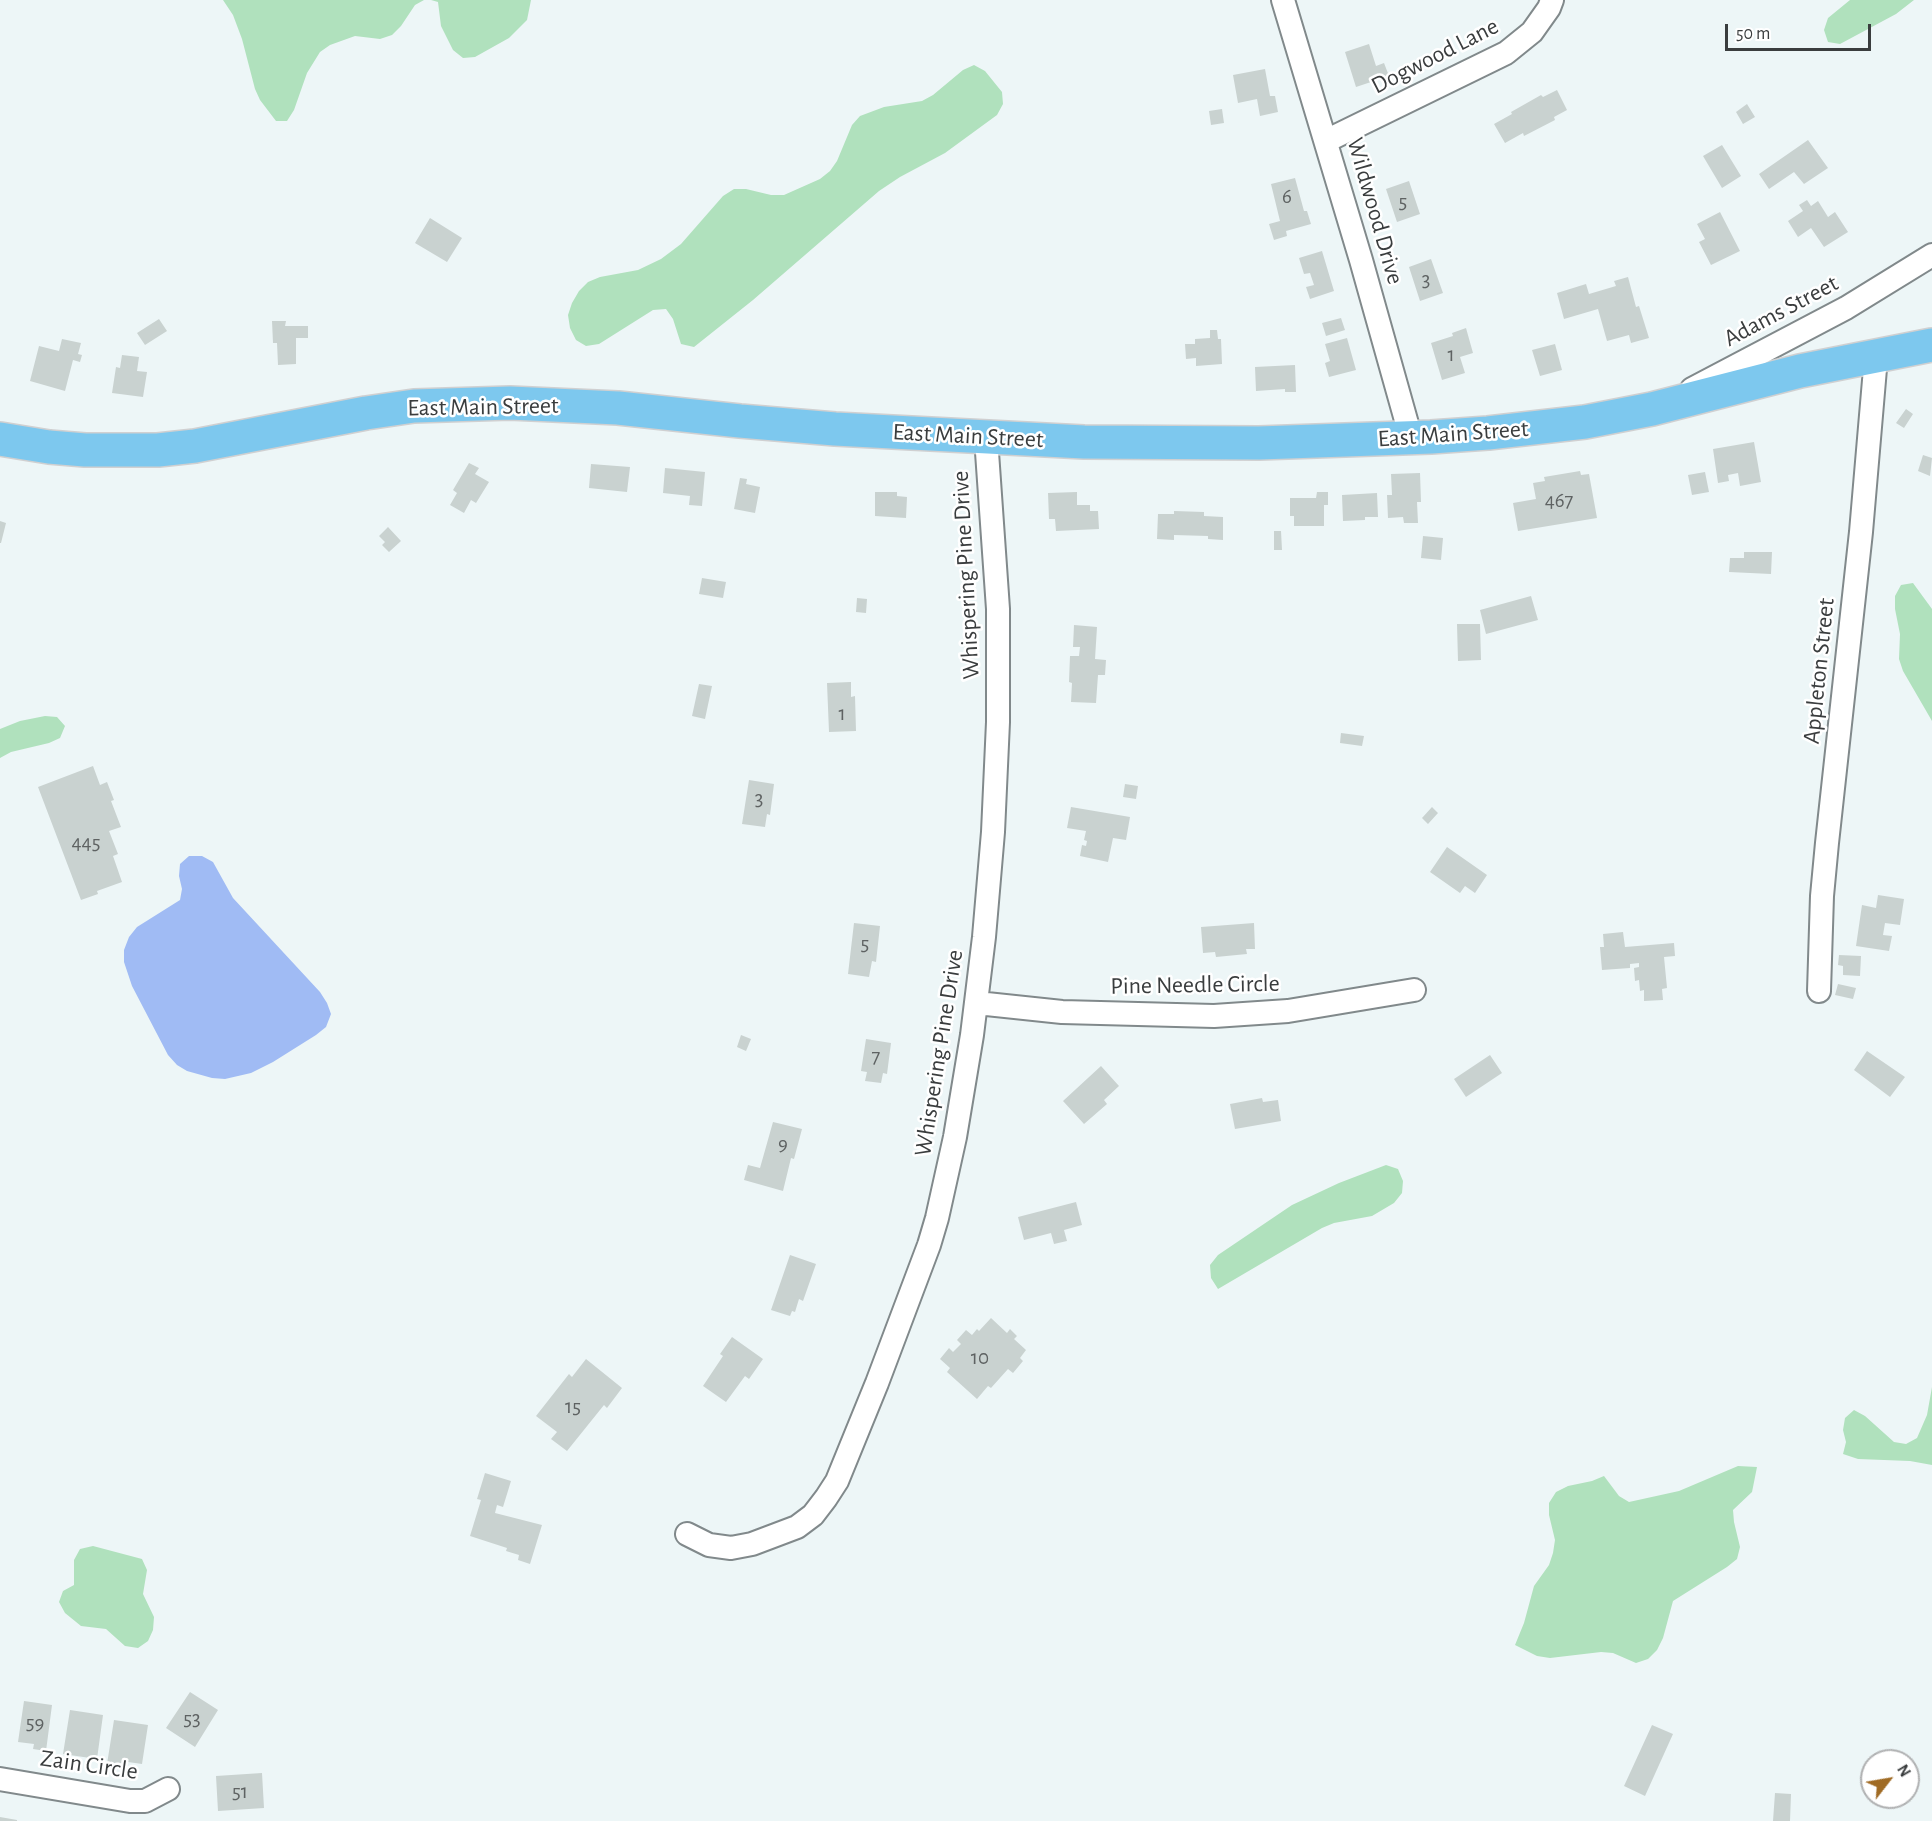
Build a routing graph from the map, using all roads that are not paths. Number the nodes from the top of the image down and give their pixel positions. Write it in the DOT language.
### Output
graph roads {
  1 [pos="1284,0"];
  2 [pos="1552,0"];
  3 [pos="1326,141"];
  4 [pos="1932,255"];
  5 [pos="1932,345"];
  6 [pos="1876,357"];
  7 [pos="1652,409"];
  8 [pos="986,438"];
  9 [pos="1411,438"];
  10 [pos="0,439"];
  11 [pos="1414,990"];
  12 [pos="1820,991"];
  13 [pos="977,1003"];
  14 [pos="687,1534"];
  15 [pos="0,1779"];
  16 [pos="168,1789"];
  1 -- 3 [label="street, Wildwood Drive"];
  2 -- 3 [label="street, Dogwood Lane"];
  3 -- 9 [label="street, Wildwood Drive"];
  4 -- 7 [label="street, Adams Street"];
  5 -- 6 [label="main road, East Main Street"];
  6 -- 7 [label="main road, East Main Street"];
  6 -- 12 [label="street, Appleton Street"];
  7 -- 9 [label="main road, East Main Street"];
  8 -- 9 [label="main road, East Main Street"];
  8 -- 10 [label="main road, East Main Street"];
  8 -- 13 [label="street, Whispering Pine Drive"];
  11 -- 13 [label="street, Pine Needle Circle"];
  13 -- 14 [label="street, Whispering Pine Drive"];
  15 -- 16 [label="street, Zain Circle"];
}
